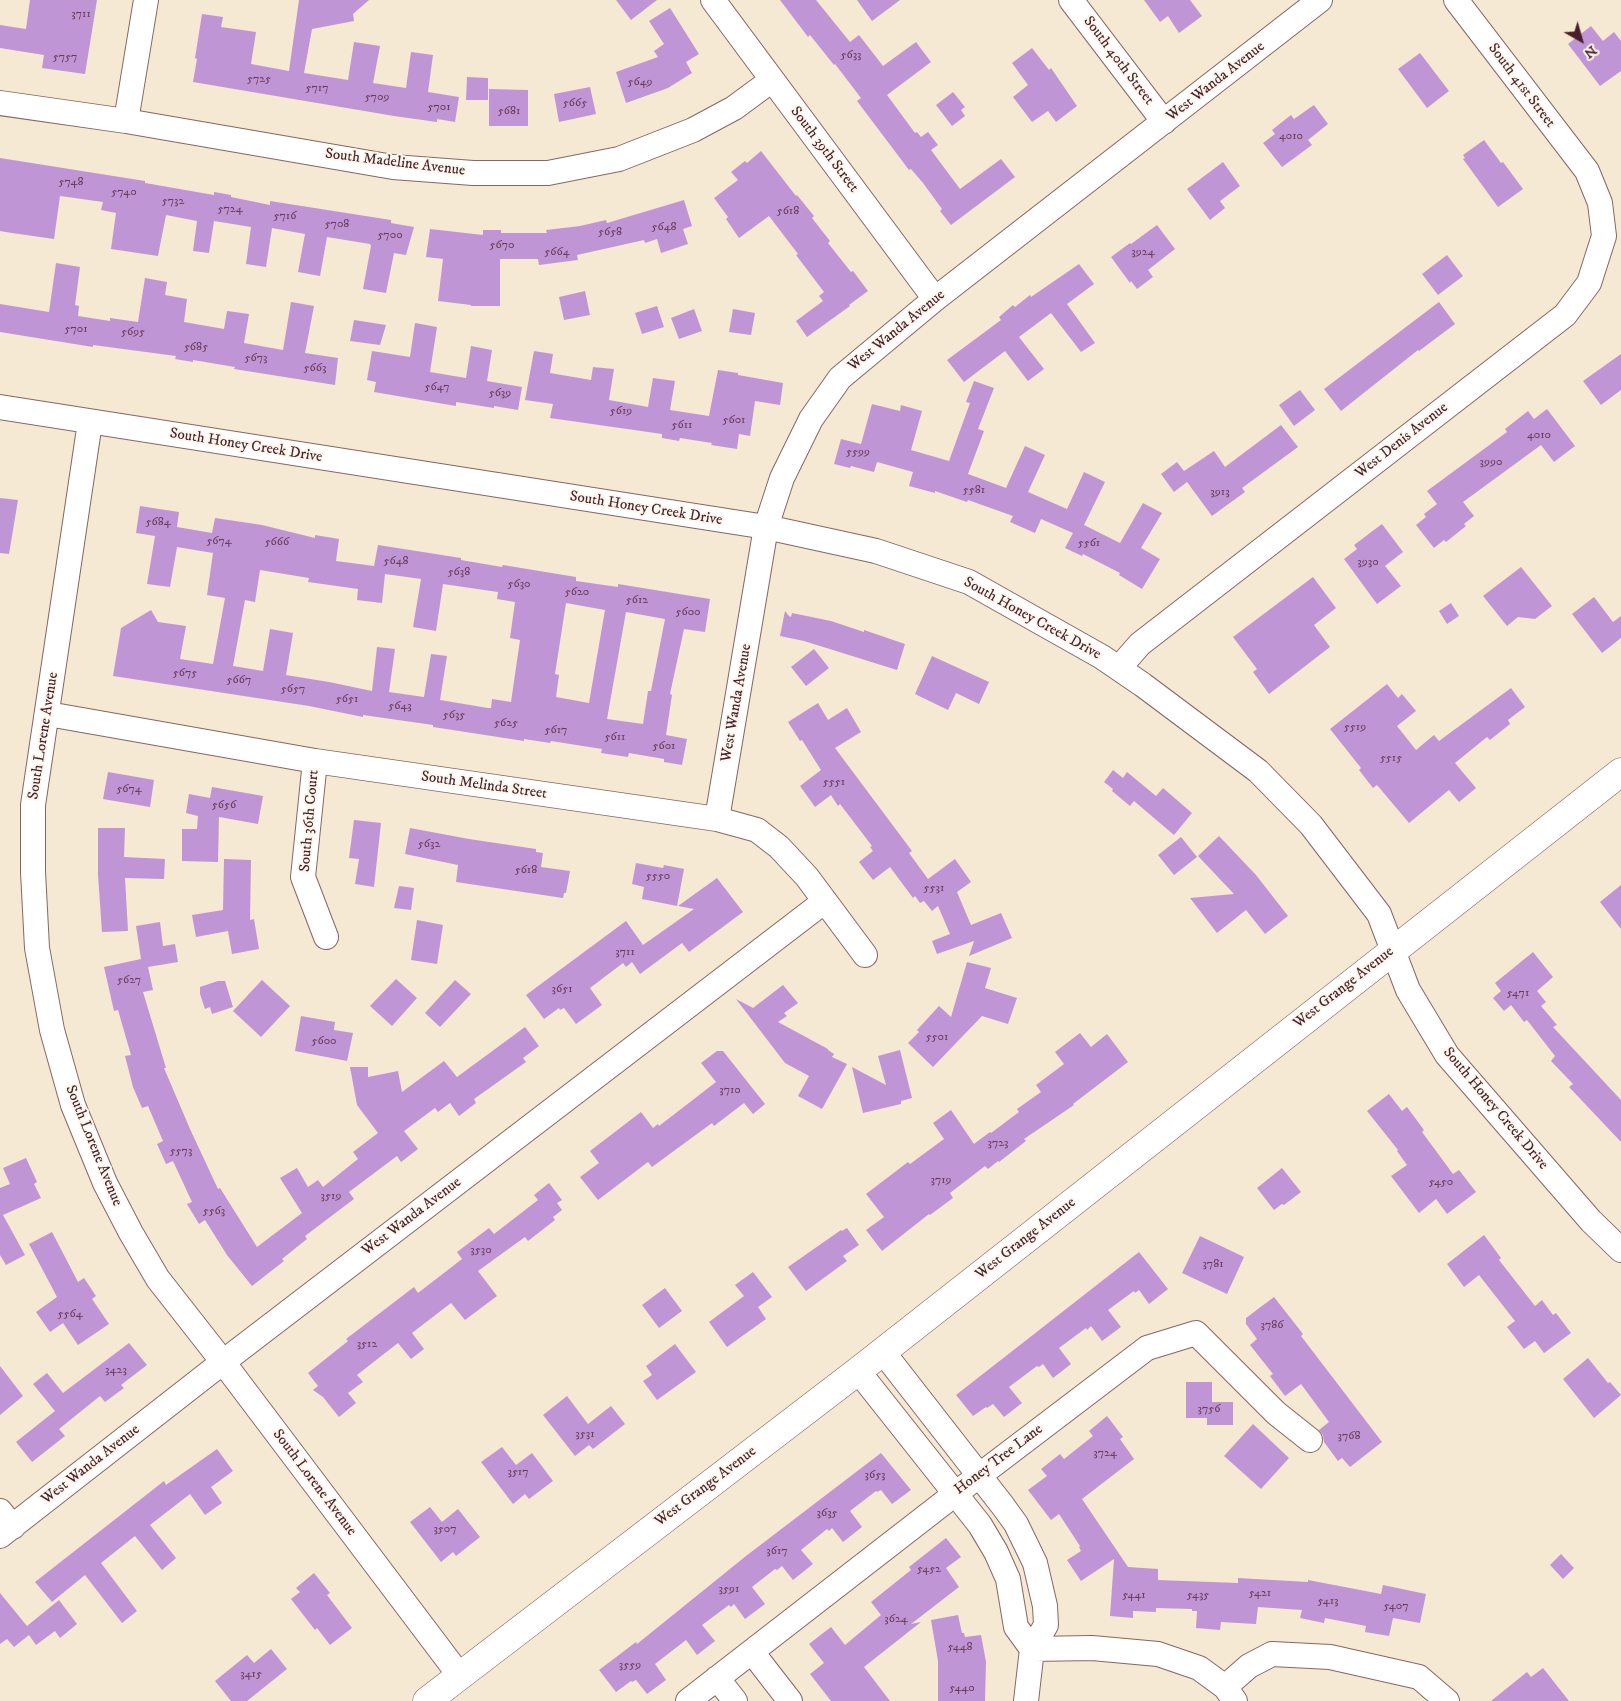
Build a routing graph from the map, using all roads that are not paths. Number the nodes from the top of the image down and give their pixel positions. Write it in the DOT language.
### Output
graph roads {
  1 [pos="146,0"];
  2 [pos="713,0"];
  3 [pos="1071,0"];
  4 [pos="1320,0"];
  5 [pos="1456,0"];
  6 [pos="772,80"];
  7 [pos="0,102"];
  8 [pos="126,122"];
  9 [pos="1164,122"];
  10 [pos="1587,171"];
  11 [pos="935,299"];
  12 [pos="0,407"];
  13 [pos="90,422"];
  14 [pos="766,528"];
  15 [pos="1119,668"];
  16 [pos="48,714"];
  17 [pos="315,761"];
  18 [pos="1621,772"];
  19 [pos="717,819"];
  20 [pos="826,901"];
  21 [pos="326,937"];
  22 [pos="1393,950"];
  23 [pos="865,955"];
  24 [pos="1621,1250"];
  25 [pos="883,1352"];
  26 [pos="223,1362"];
  27 [pos="858,1371"];
  28 [pos="1310,1440"];
  29 [pos="980,1475"];
  30 [pos="955,1494"];
  31 [pos="4,1524"];
  32 [pos="1032,1648"];
  33 [pos="752,1652"];
  34 [pos="460,1676"];
  35 [pos="717,1678"];
  36 [pos="1230,1694"];
  37 [pos="427,1701"];
  38 [pos="688,1701"];
  39 [pos="736,1701"];
  40 [pos="790,1701"];
  41 [pos="1026,1701"];
  42 [pos="1447,1701"];
  1 -- 8 [label="street"];
  2 -- 6 [label="street, South 39th Street"];
  3 -- 9 [label="street, South 40th Street"];
  4 -- 9 [label="street, West Wanda Avenue"];
  5 -- 10 [label="street, South 41st Street"];
  6 -- 8 [label="street, South Madeline Avenue"];
  6 -- 11 [label="street, South 39th Street"];
  7 -- 8 [label="street, South Madeline Avenue"];
  9 -- 11 [label="street, West Wanda Avenue"];
  10 -- 15 [label="street, West Denis Avenue"];
  11 -- 14 [label="street, West Wanda Avenue"];
  12 -- 13 [label="street, South Honey Creek Drive"];
  13 -- 14 [label="street, South Honey Creek Drive"];
  13 -- 16 [label="street, South Lorene Avenue"];
  14 -- 15 [label="street, South Honey Creek Drive"];
  14 -- 19 [label="street, West Wanda Avenue"];
  15 -- 22 [label="street, South Honey Creek Drive"];
  16 -- 17 [label="street, South Melinda Street"];
  16 -- 26 [label="street, South Lorene Avenue"];
  17 -- 19 [label="street, South Melinda Street"];
  17 -- 21 [label="street, South 36th Court"];
  18 -- 22 [label="street, West Grange Avenue"];
  19 -- 20 [label="street, South Melinda Street"];
  20 -- 23 [label="street, South Melinda Street"];
  20 -- 26 [label="street, West Wanda Avenue"];
  22 -- 24 [label="street, South Honey Creek Drive"];
  22 -- 25 [label="street, West Grange Avenue"];
  25 -- 27 [label="street, West Grange Avenue"];
  25 -- 29 [label="street"];
  26 -- 31 [label="street, West Wanda Avenue"];
  26 -- 34 [label="street, South Lorene Avenue"];
  27 -- 30 [label="street"];
  27 -- 34 [label="street, West Grange Avenue"];
  28 -- 29 [label="street, Honey Tree Lane"];
  29 -- 30 [label="street, Honey Tree Lane"];
  29 -- 32 [label="street"];
  30 -- 32 [label="street"];
  30 -- 33 [label="street, Honey Tree Lane"];
  32 -- 36 [label="street"];
  32 -- 41 [label="street"];
  33 -- 35 [label="street, Honey Tree Lane"];
  33 -- 40 [label="street"];
  34 -- 37 [label="street, West Grange Avenue"];
  35 -- 38 [label="street, Honey Tree Lane"];
  35 -- 39 [label="street"];
  36 -- 42 [label="street"];
}
